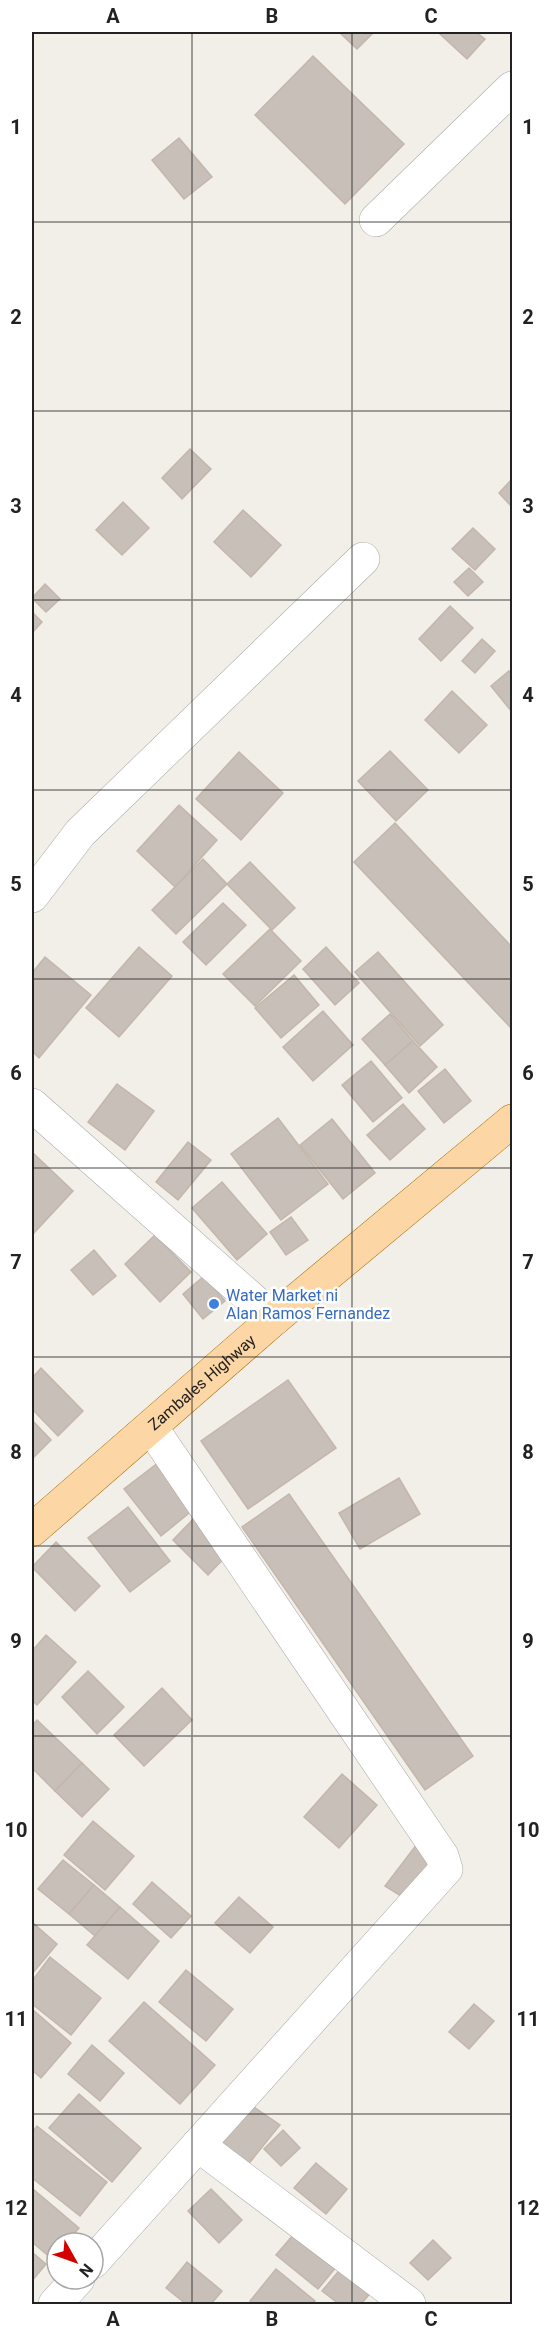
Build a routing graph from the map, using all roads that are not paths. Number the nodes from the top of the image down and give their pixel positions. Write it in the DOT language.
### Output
graph roads {
  1 [pos="513,88"];
  2 [pos="375,220"];
  3 [pos="363,559"];
  4 [pos="32,896"];
  5 [pos="32,1105"];
  6 [pos="513,1120"];
  7 [pos="274,1319"];
  8 [pos="151,1426"];
  9 [pos="32,1530"];
  10 [pos="198,2145"];
  11 [pos="105,2249"];
  12 [pos="67,2291"];
  13 [pos="55,2304"];
  14 [pos="409,2304"];
  1 -- 2 [label="street"];
  3 -- 4 [label="street"];
  5 -- 7 [label="street"];
  6 -- 7 [label="main road, Zambales Highway"];
  7 -- 8 [label="main road, Zambales Highway"];
  8 -- 9 [label="main road, Zambales Highway"];
  8 -- 10 [label="street"];
  10 -- 11 [label="street"];
  10 -- 14 [label="street"];
  12 -- 13 [label="street"];
}
